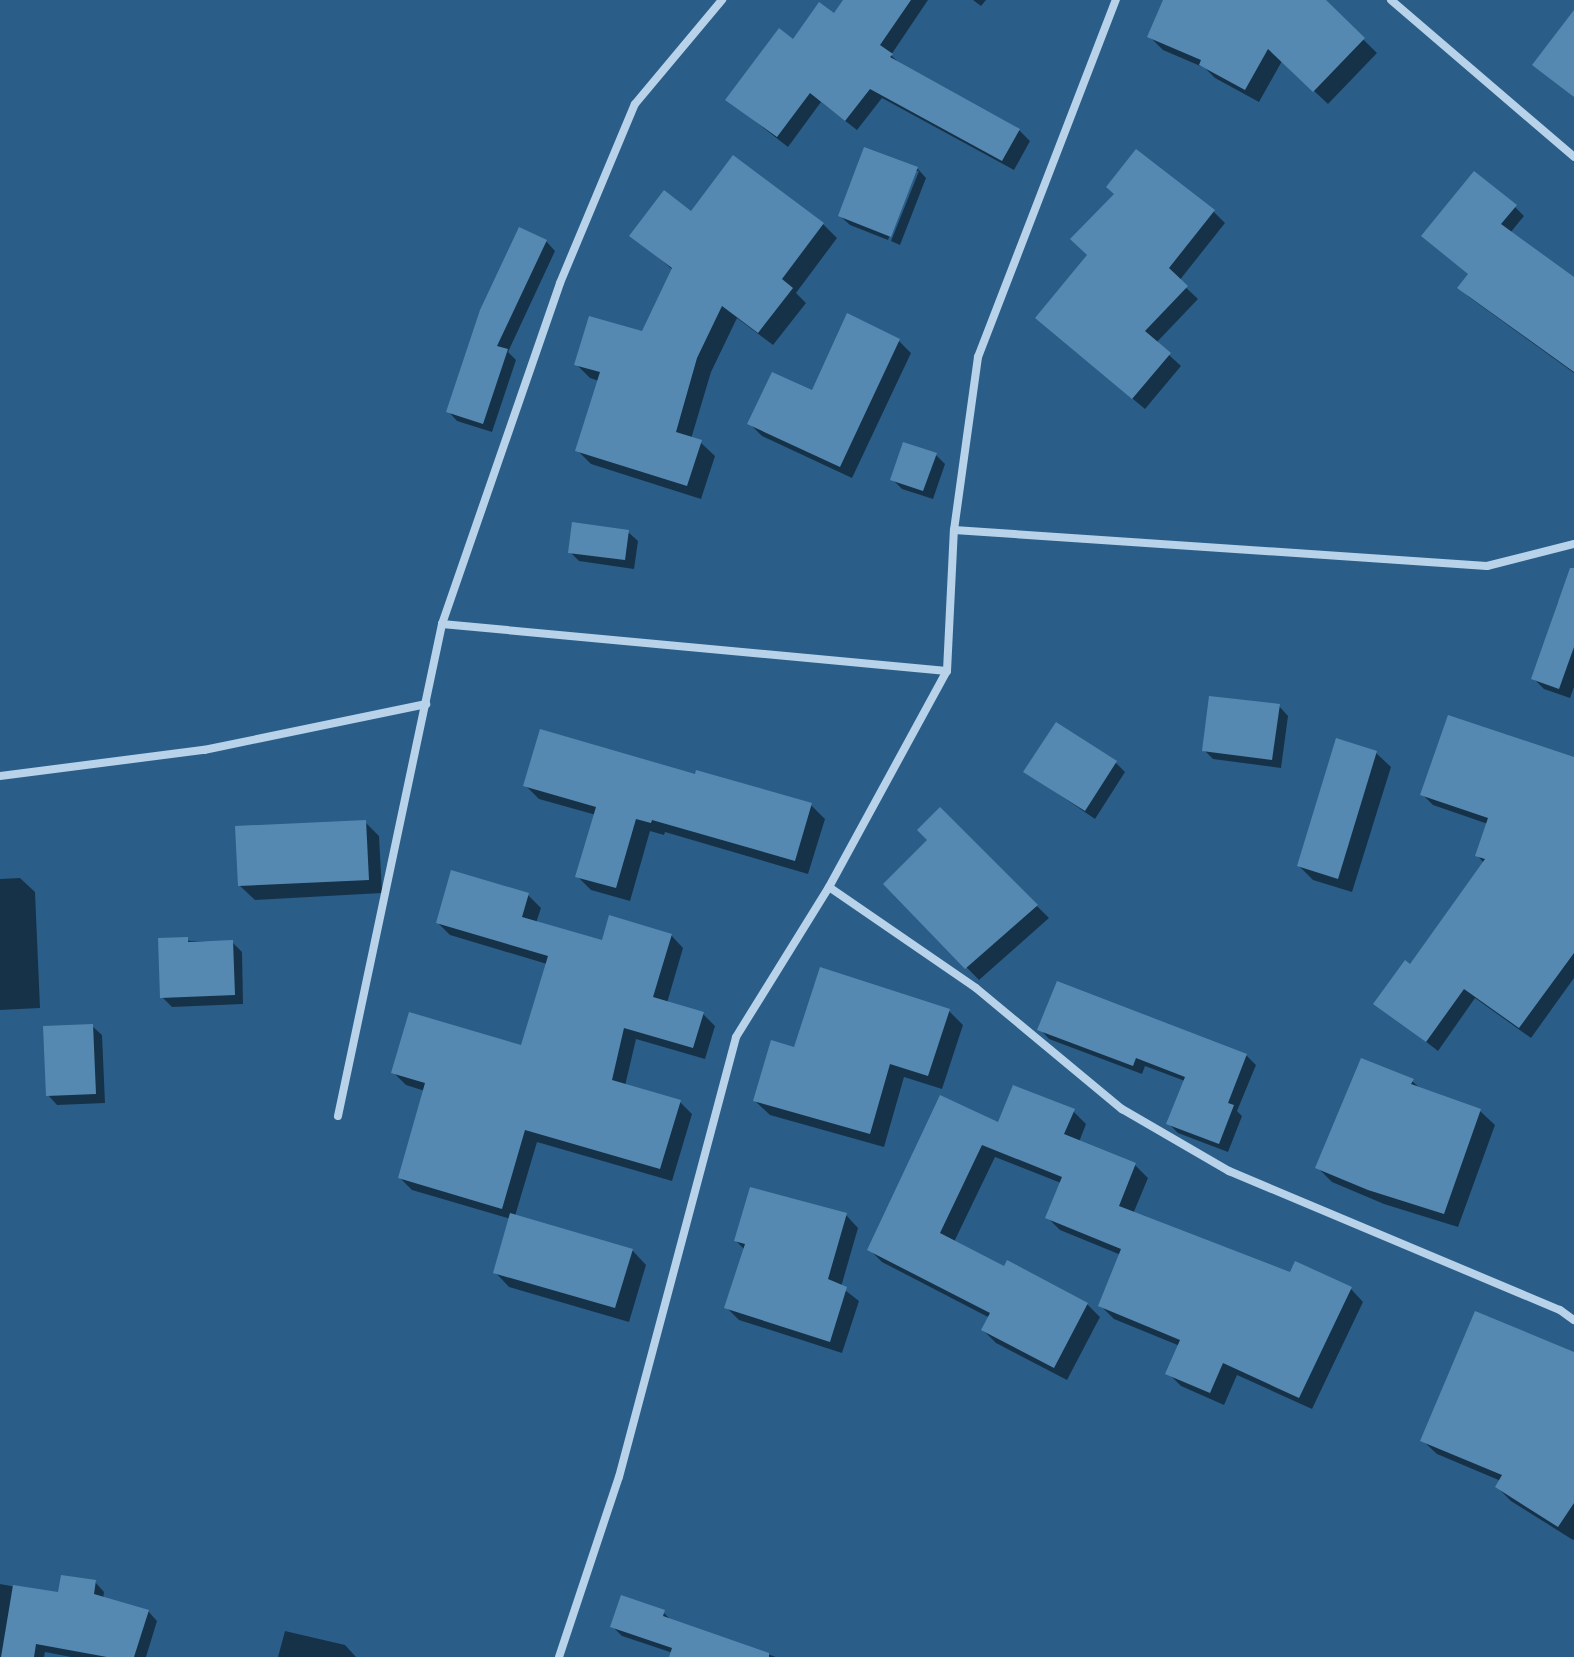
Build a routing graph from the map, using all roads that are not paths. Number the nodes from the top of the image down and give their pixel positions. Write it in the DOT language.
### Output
graph roads {
  1 [pos="722,0"];
  2 [pos="1116,0"];
  3 [pos="1391,0"];
  4 [pos="1574,157"];
  5 [pos="954,530"];
  6 [pos="1574,544"];
  7 [pos="442,624"];
  8 [pos="947,671"];
  9 [pos="426,704"];
  10 [pos="0,776"];
  11 [pos="829,887"];
  12 [pos="338,1116"];
  13 [pos="1574,1320"];
  14 [pos="559,1657"];
  1 -- 7 [label="street"];
  2 -- 5 [label="street"];
  3 -- 4 [label="street"];
  5 -- 6 [label="street"];
  5 -- 8 [label="street"];
  7 -- 8 [label="street"];
  7 -- 9 [label="street"];
  8 -- 11 [label="street"];
  9 -- 10 [label="street"];
  9 -- 12 [label="street"];
  11 -- 13 [label="street"];
  11 -- 14 [label="street"];
}
